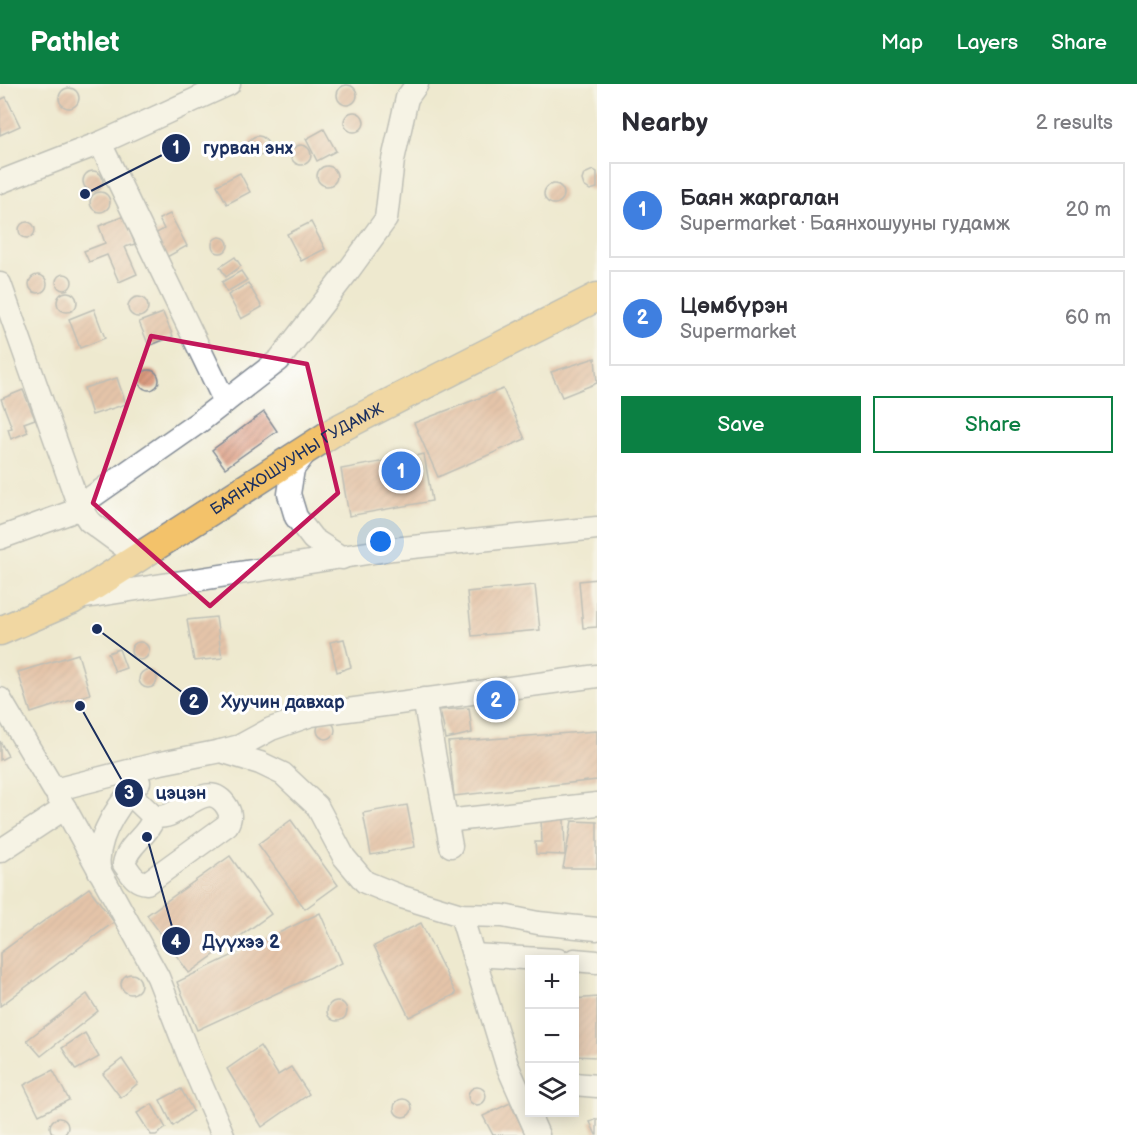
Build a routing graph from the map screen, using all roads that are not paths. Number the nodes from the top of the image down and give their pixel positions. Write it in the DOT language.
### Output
graph roads {
  1 [pos="229,84"];
  2 [pos="417,84"];
  3 [pos="100,142"];
  4 [pos="0,182"];
  5 [pos="0,284"];
  6 [pos="597,297"];
  7 [pos="225,402"];
  8 [pos="311,446"];
  9 [pos="79,506"];
  10 [pos="597,528"];
  11 [pos="0,538"];
  12 [pos="138,557"];
  13 [pos="342,558"];
  14 [pos="72,600"];
  15 [pos="0,631"];
  16 [pos="597,676"];
  17 [pos="0,699"];
  18 [pos="424,699"];
  19 [pos="221,751"];
  20 [pos="156,764"];
  21 [pos="129,794"];
  22 [pos="59,799"];
  23 [pos="597,804"];
  24 [pos="154,817"];
  25 [pos="446,821"];
  26 [pos="451,846"];
  27 [pos="0,851"];
  28 [pos="99,871"];
  29 [pos="460,915"];
  30 [pos="597,929"];
  31 [pos="473,955"];
  32 [pos="525,958"];
  33 [pos="579,960"];
  34 [pos="597,962"];
  35 [pos="507,1065"];
  36 [pos="525,1075"];
  37 [pos="579,1084"];
  38 [pos="597,1086"];
  39 [pos="223,1135"];
  40 [pos="538,1135"];
  1 -- 3 [label="street"];
  2 -- 7 [label="street"];
  3 -- 4 [label="street"];
  3 -- 7 [label="street"];
  5 -- 9 [label="street"];
  6 -- 8 [label="main road, БАЯНХОШУУНЫ ГУДАМЖ"];
  7 -- 9 [label="street"];
  8 -- 12 [label="main road, БАЯНХОШУУНЫ ГУДАМЖ"];
  8 -- 13 [label="street"];
  9 -- 11 [label="street"];
  9 -- 12 [label="street"];
  10 -- 13 [label="street"];
  12 -- 14 [label="main road, БАЯНХОШУУНЫ ГУДАМЖ"];
  13 -- 14 [label="street"];
  14 -- 15 [label="main road, БАЯНХОШУУНЫ ГУДАМЖ"];
  16 -- 18 [label="street"];
  17 -- 22 [label="street"];
  18 -- 19 [label="street"];
  18 -- 25 [label="street"];
  19 -- 20 [label="street"];
  19 -- 29 [label="street"];
  20 -- 21 [label="street"];
  20 -- 22 [label="street"];
  21 -- 24 [label="street"];
  21 -- 28 [label="street"];
  22 -- 27 [label="street"];
  22 -- 28 [label="street"];
  23 -- 25 [label="street"];
  24 -- 24 [label="street"];
  25 -- 26 [label="street"];
  28 -- 39 [label="street"];
  29 -- 30 [label="street"];
  29 -- 31 [label="street"];
  31 -- 32 [label="street"];
  31 -- 35 [label="street"];
  33 -- 34 [label="street"];
  35 -- 36 [label="street"];
  35 -- 40 [label="street"];
  37 -- 38 [label="street"];
}
